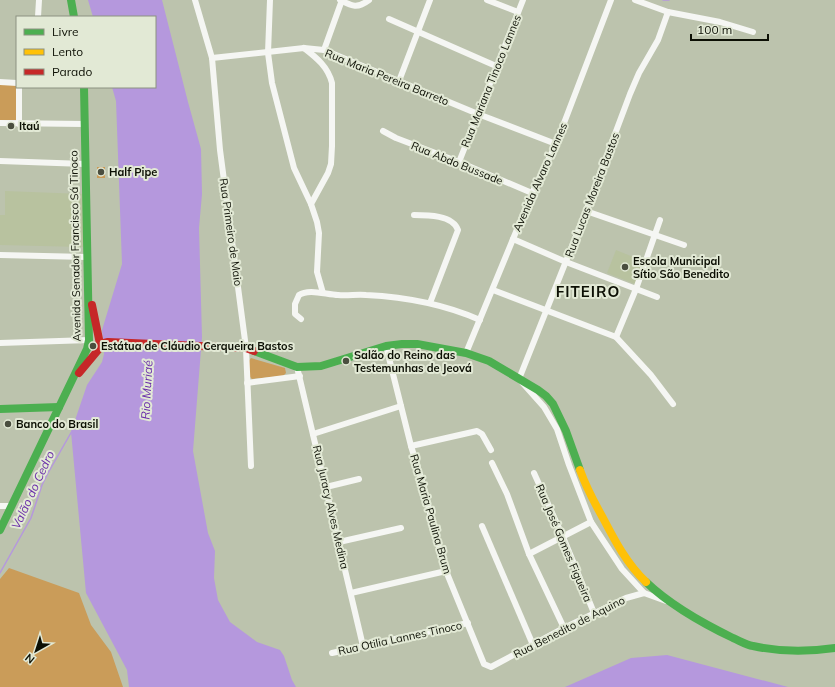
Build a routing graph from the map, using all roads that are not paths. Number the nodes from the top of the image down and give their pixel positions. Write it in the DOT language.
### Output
graph roads {
  1 [pos="39,0"];
  2 [pos="71,0"];
  3 [pos="195,0"];
  4 [pos="270,0"];
  5 [pos="342,0"];
  6 [pos="369,0"];
  7 [pos="430,0"];
  8 [pos="487,0"];
  9 [pos="524,0"];
  10 [pos="611,0"];
  11 [pos="635,0"];
  12 [pos="518,12"];
  13 [pos="668,12"];
  14 [pos="38,16"];
  15 [pos="74,16"];
  16 [pos="389,19"];
  17 [pos="418,32"];
  18 [pos="754,32"];
  19 [pos="304,48"];
  20 [pos="324,50"];
  21 [pos="268,53"];
  22 [pos="212,58"];
  23 [pos="496,66"];
  24 [pos="399,81"];
  25 [pos="0,82"];
  26 [pos="16,83"];
  27 [pos="19,88"];
  28 [pos="84,88"];
  29 [pos="478,114"];
  30 [pos="0,123"];
  31 [pos="19,124"];
  32 [pos="84,124"];
  33 [pos="383,131"];
  34 [pos="556,144"];
  35 [pos="0,161"];
  36 [pos="459,162"];
  37 [pos="85,164"];
  38 [pos="532,193"];
  39 [pos="311,204"];
  40 [pos="586,211"];
  41 [pos="414,215"];
  42 [pos="660,220"];
  43 [pos="654,236"];
  44 [pos="513,239"];
  45 [pos="684,245"];
  46 [pos="0,255"];
  47 [pos="87,257"];
  48 [pos="566,262"];
  49 [pos="636,289"];
  50 [pos="493,290"];
  51 [pos="323,293"];
  52 [pos="88,295"];
  53 [pos="657,297"];
  54 [pos="430,303"];
  55 [pos="547,310"];
  56 [pos="302,319"];
  57 [pos="480,320"];
  58 [pos="616,337"];
  59 [pos="89,340"];
  60 [pos="0,343"];
  61 [pos="104,343"];
  62 [pos="386,346"];
  63 [pos="246,348"];
  64 [pos="466,353"];
  65 [pos="297,367"];
  66 [pos="300,376"];
  67 [pos="519,379"];
  68 [pos="70,383"];
  69 [pos="247,383"];
  70 [pos="673,404"];
  71 [pos="400,406"];
  72 [pos="59,407"];
  73 [pos="0,409"];
  74 [pos="313,434"];
  75 [pos="411,446"];
  76 [pos="491,450"];
  77 [pos="492,463"];
  78 [pos="251,466"];
  79 [pos="534,473"];
  80 [pos="359,479"];
  81 [pos="326,487"];
  82 [pos="0,506"];
  83 [pos="12,506"];
  84 [pos="591,522"];
  85 [pos="482,526"];
  86 [pos="401,528"];
  87 [pos="0,530"];
  88 [pos="563,537"];
  89 [pos="339,542"];
  90 [pos="529,554"];
  91 [pos="446,571"];
  92 [pos="351,593"];
  93 [pos="644,593"];
  94 [pos="672,603"];
  95 [pos="594,613"];
  96 [pos="468,623"];
  97 [pos="564,628"];
  98 [pos="533,644"];
  99 [pos="363,646"];
  100 [pos="835,648"];
  101 [pos="332,653"];
  102 [pos="491,667"];
  1 -- 14 [label="street"];
  2 -- 15 [label="street"];
  3 -- 22 [label="street, Rua Primeiro de Maio"];
  4 -- 21 [label="street"];
  5 -- 6 [label="street"];
  5 -- 20 [label="street"];
  7 -- 17 [label="street"];
  8 -- 12 [label="street"];
  9 -- 12 [label="street, Rua Mariana Tinoco Lannes"];
  10 -- 34 [label="street, Avenida Alvaro Lannes"];
  11 -- 13 [label="street"];
  12 -- 23 [label="street, Rua Mariana Tinoco Lannes"];
  13 -- 18 [label="street"];
  13 -- 40 [label="street, Rua Lucas Moreira Bastos"];
  16 -- 17 [label="street"];
  17 -- 23 [label="street"];
  17 -- 24 [label="street"];
  19 -- 20 [label="street, Rua Maria Pereira Barreto"];
  19 -- 21 [label="street, Rua Maria Pereira Barreto"];
  19 -- 39 [label="street"];
  20 -- 24 [label="street, Rua Maria Pereira Barreto"];
  21 -- 22 [label="street, Rua Maria Pereira Barreto"];
  21 -- 39 [label="street"];
  22 -- 63 [label="street, Rua Primeiro de Maio"];
  23 -- 29 [label="street, Rua Mariana Tinoco Lannes"];
  24 -- 29 [label="street, Rua Maria Pereira Barreto"];
  25 -- 26 [label="street"];
  27 -- 31 [label="street"];
  28 -- 32 [label="street, Avenida Senador Francisco Sá Tinoco"];
  29 -- 34 [label="street, Rua Maria Pereira Barreto"];
  29 -- 36 [label="street, Rua Mariana Tinoco Lannes"];
  30 -- 31 [label="street"];
  31 -- 32 [label="street"];
  32 -- 37 [label="street, Avenida Senador Francisco Sá Tinoco"];
  33 -- 36 [label="street, Rua Abdo Bussade"];
  34 -- 38 [label="street, Avenida Alvaro Lannes"];
  35 -- 37 [label="street"];
  36 -- 38 [label="street, Rua Abdo Bussade"];
  37 -- 47 [label="street, Avenida Senador Francisco Sá Tinoco"];
  38 -- 44 [label="street, Avenida Alvaro Lannes"];
  39 -- 51 [label="street"];
  40 -- 43 [label="street"];
  40 -- 48 [label="street, Rua Lucas Moreira Bastos"];
  41 -- 54 [label="street"];
  42 -- 43 [label="street"];
  43 -- 45 [label="street"];
  43 -- 49 [label="street"];
  44 -- 48 [label="street"];
  44 -- 50 [label="street, Avenida Alvaro Lannes"];
  46 -- 47 [label="street"];
  47 -- 52 [label="street, Avenida Senador Francisco Sá Tinoco"];
  48 -- 49 [label="street"];
  48 -- 55 [label="street, Rua Lucas Moreira Bastos"];
  49 -- 53 [label="street"];
  49 -- 58 [label="street"];
  50 -- 55 [label="street"];
  50 -- 57 [label="street, Avenida Alvaro Lannes"];
  51 -- 54 [label="street"];
  51 -- 56 [label="street"];
  52 -- 59 [label="street, Avenida Senador Francisco Sá Tinoco"];
  52 -- 61 [label="street"];
  54 -- 57 [label="street"];
  55 -- 58 [label="street"];
  55 -- 67 [label="street, Rua Lucas Moreira Bastos"];
  57 -- 64 [label="street, Avenida Alvaro Lannes"];
  58 -- 70 [label="street"];
  59 -- 60 [label="street"];
  59 -- 68 [label="street, Avenida Senador Francisco Sá Tinoco"];
  61 -- 63 [label="street"];
  61 -- 68 [label="street"];
  62 -- 64 [label="street"];
  62 -- 65 [label="street"];
  62 -- 71 [label="street, Rua Maria Paulina Brum"];
  63 -- 65 [label="street"];
  63 -- 69 [label="street, Rua Primeiro de Maio"];
  64 -- 67 [label="street"];
  65 -- 66 [label="street, Rua Juracy Alves Medina"];
  66 -- 69 [label="street"];
  66 -- 74 [label="street, Rua Juracy Alves Medina"];
  67 -- 84 [label="street"];
  67 -- 94 [label="street"];
  68 -- 72 [label="street, Avenida Senador Francisco Sá Tinoco"];
  69 -- 78 [label="street, Rua Primeiro de Maio"];
  71 -- 74 [label="street"];
  71 -- 75 [label="street, Rua Maria Paulina Brum"];
  72 -- 73 [label="street"];
  72 -- 83 [label="street, Avenida Senador Francisco Sá Tinoco"];
  74 -- 81 [label="street, Rua Juracy Alves Medina"];
  75 -- 76 [label="street"];
  75 -- 91 [label="street, Rua Maria Paulina Brum"];
  77 -- 90 [label="street"];
  79 -- 88 [label="street, Rua José Gomes Figueira"];
  80 -- 81 [label="street"];
  81 -- 89 [label="street, Rua Juracy Alves Medina"];
  82 -- 83 [label="street"];
  83 -- 87 [label="street, Avenida Senador Francisco Sá Tinoco"];
  84 -- 88 [label="street"];
  84 -- 93 [label="street"];
  85 -- 98 [label="street"];
  86 -- 89 [label="street"];
  88 -- 90 [label="street"];
  88 -- 95 [label="street, Rua José Gomes Figueira"];
  89 -- 92 [label="street, Rua Juracy Alves Medina"];
  90 -- 97 [label="street"];
  91 -- 92 [label="street"];
  91 -- 96 [label="street, Rua Maria Paulina Brum"];
  92 -- 99 [label="street, Rua Juracy Alves Medina"];
  93 -- 94 [label="street"];
  93 -- 95 [label="street, Rua Benedito de Aquino"];
  94 -- 100 [label="street"];
  95 -- 97 [label="street, Rua Benedito de Aquino"];
  96 -- 99 [label="street, Rua Otilia Lannes Tinoco"];
  96 -- 102 [label="street, Rua Maria Paulina Brum"];
  97 -- 98 [label="street, Rua Benedito de Aquino"];
  98 -- 102 [label="street, Rua Benedito de Aquino"];
  99 -- 101 [label="street, Rua Otilia Lannes Tinoco"];
}
